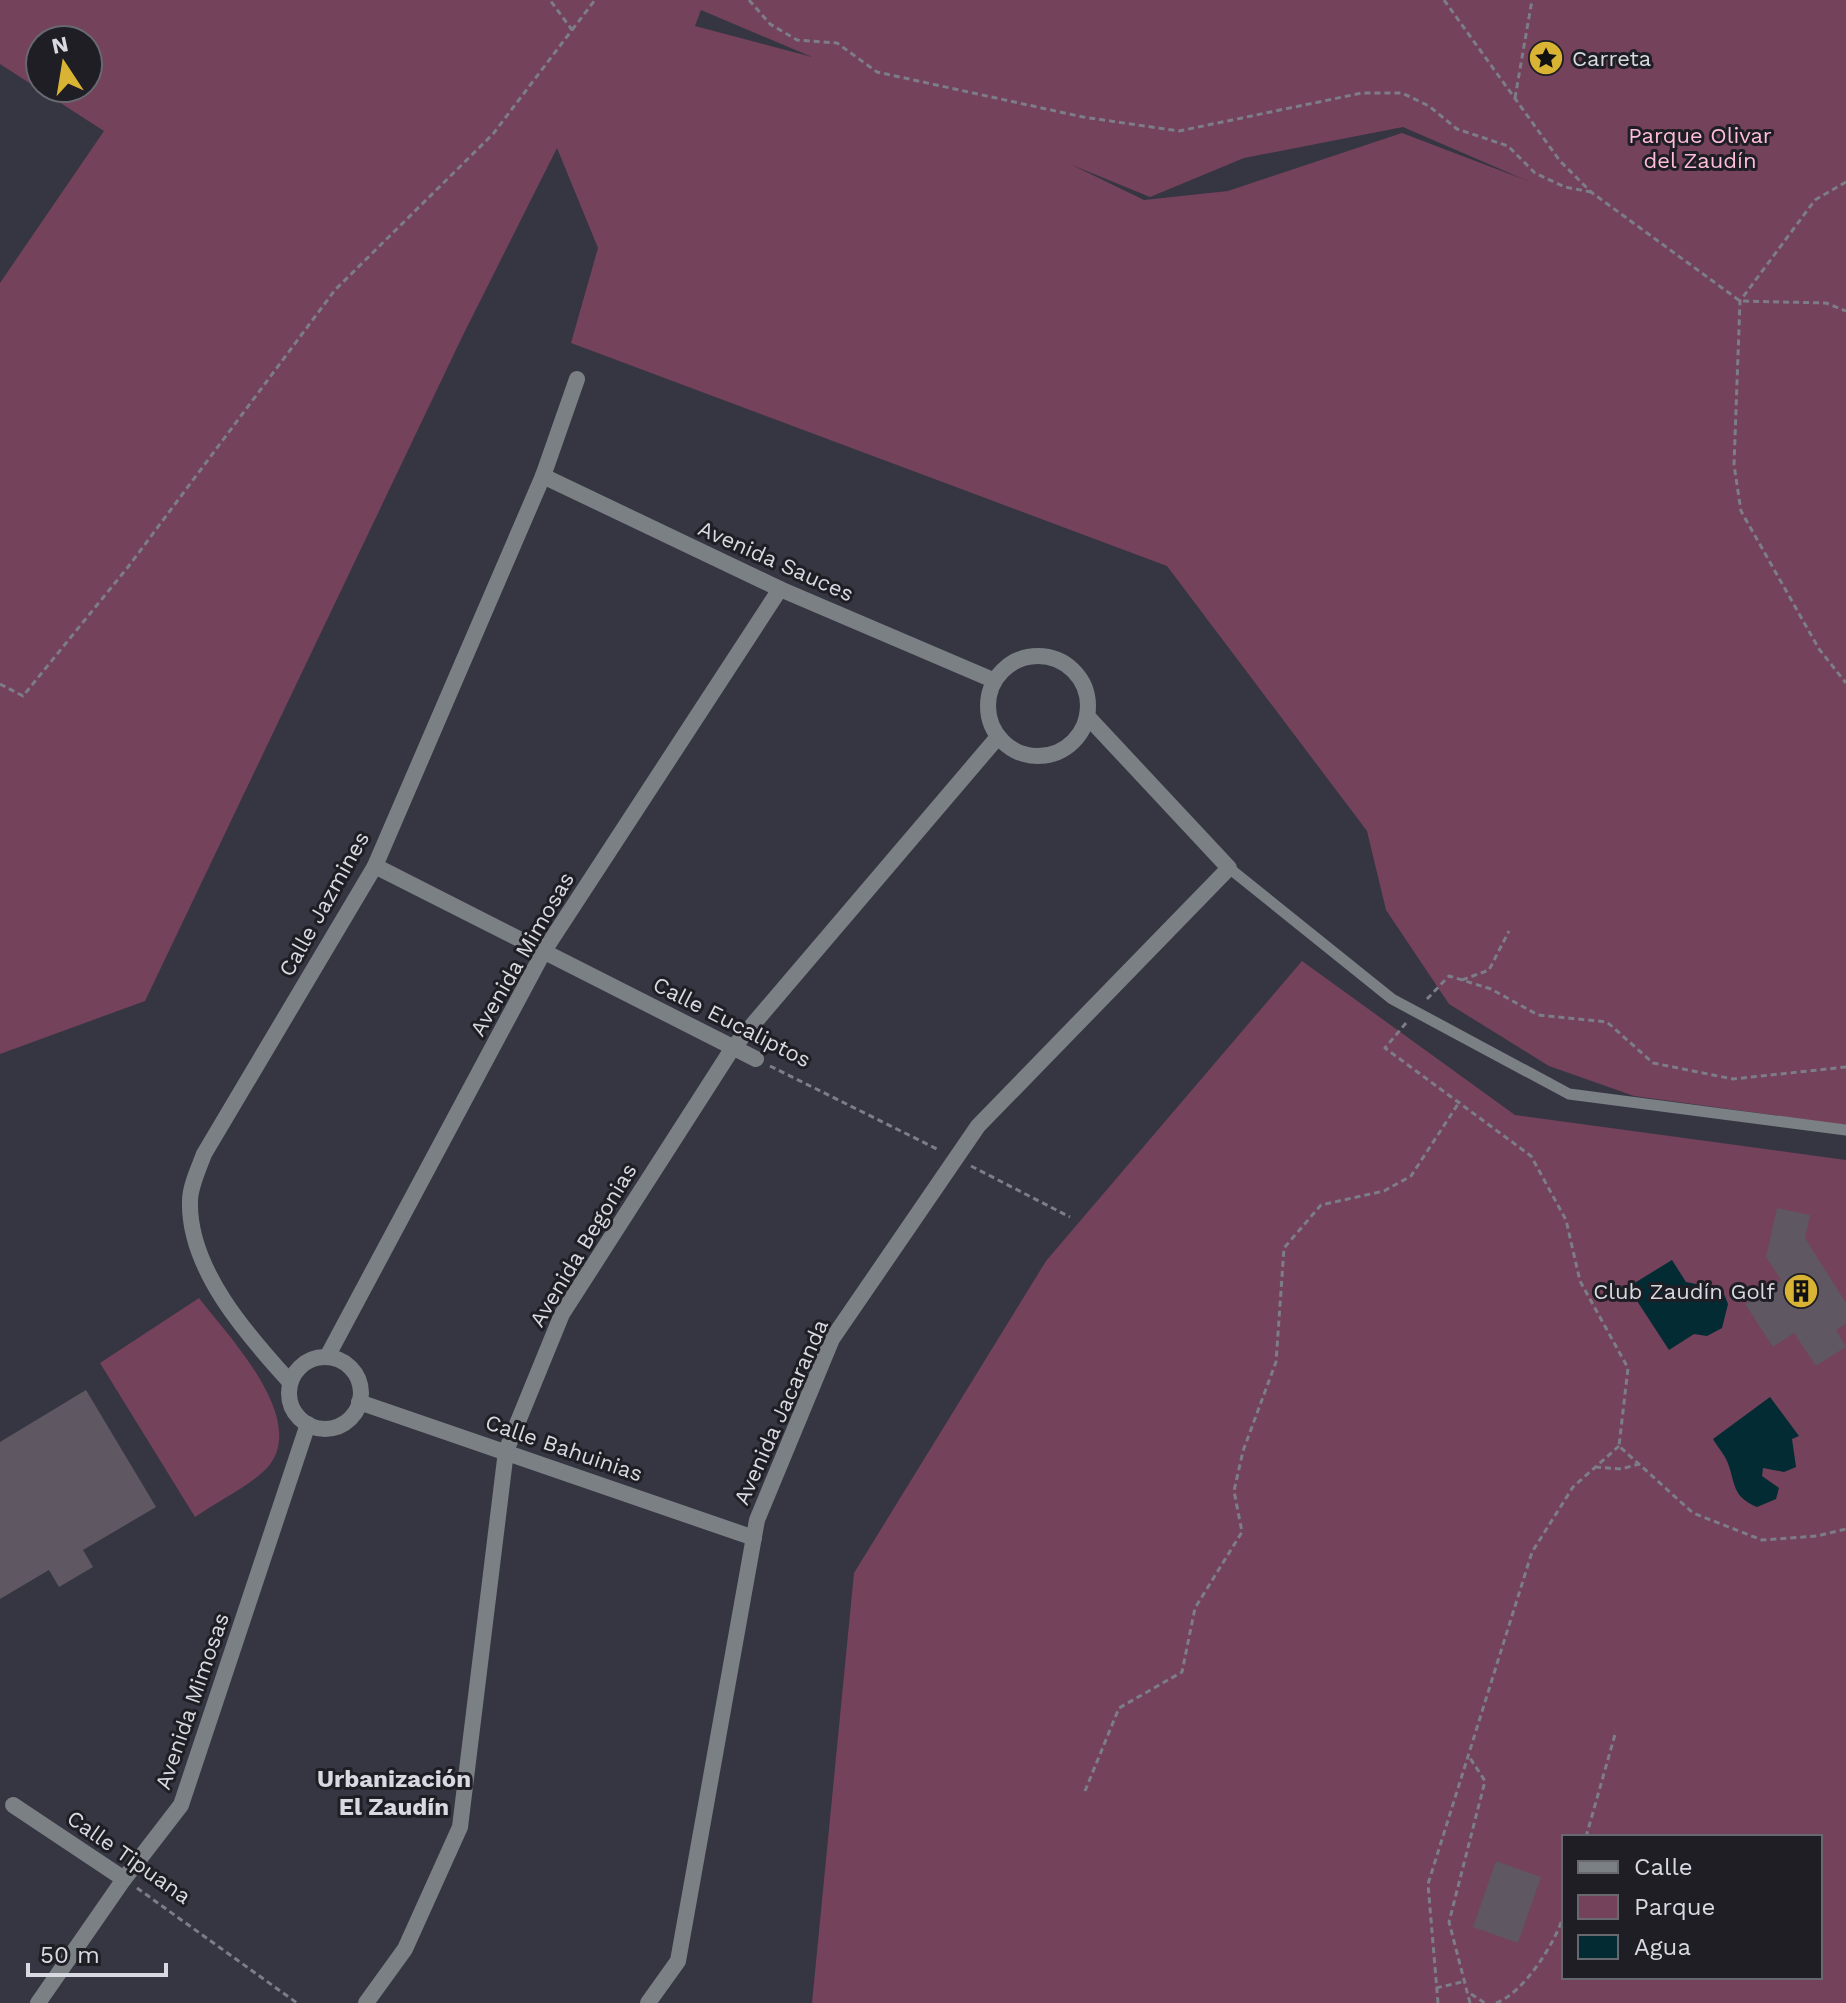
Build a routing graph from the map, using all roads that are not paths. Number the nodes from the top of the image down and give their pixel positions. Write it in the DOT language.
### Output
graph roads {
  1 [pos="577,379"];
  2 [pos="543,476"];
  3 [pos="780,589"];
  4 [pos="993,680"];
  5 [pos="1087,716"];
  6 [pos="997,738"];
  7 [pos="375,866"];
  8 [pos="1229,868"];
  9 [pos="544,951"];
  10 [pos="732,1049"];
  11 [pos="756,1059"];
  12 [pos="1846,1130"];
  13 [pos="327,1357"];
  14 [pos="290,1382"];
  15 [pos="359,1402"];
  16 [pos="308,1424"];
  17 [pos="506,1451"];
  18 [pos="754,1538"];
  19 [pos="13,1805"];
  20 [pos="124,1879"];
  21 [pos="38,2003"];
  22 [pos="366,2003"];
  23 [pos="648,2003"];
  1 -- 2 [label="street, Calle Jazmines"];
  2 -- 3 [label="street, Avenida Sauces"];
  2 -- 7 [label="street, Calle Jazmines"];
  3 -- 4 [label="street, Avenida Sauces"];
  3 -- 9 [label="street, Avenida Mimosas"];
  4 -- 5 [label="street"];
  4 -- 6 [label="street"];
  5 -- 6 [label="street"];
  5 -- 8 [label="street"];
  6 -- 10 [label="street, Avenida Begonias"];
  7 -- 9 [label="street, Calle Eucaliptos"];
  7 -- 14 [label="street, Calle Jazmines"];
  8 -- 12 [label="lane"];
  8 -- 18 [label="street, Avenida Jacaranda"];
  9 -- 10 [label="street, Calle Eucaliptos"];
  9 -- 13 [label="street, Avenida Mimosas"];
  10 -- 11 [label="street, Calle Eucaliptos"];
  10 -- 17 [label="street, Avenida Begonias"];
  13 -- 14 [label="street"];
  13 -- 15 [label="street"];
  14 -- 16 [label="street"];
  15 -- 16 [label="street"];
  15 -- 17 [label="street, Calle Bahuinias"];
  16 -- 20 [label="street, Avenida Mimosas"];
  17 -- 18 [label="street, Calle Bahuinias"];
  17 -- 22 [label="street, Avenida Begonias"];
  18 -- 23 [label="street, Avenida Jacaranda"];
  19 -- 20 [label="street, Calle Tipuana"];
  20 -- 21 [label="street, Avenida Mimosas"];
}
